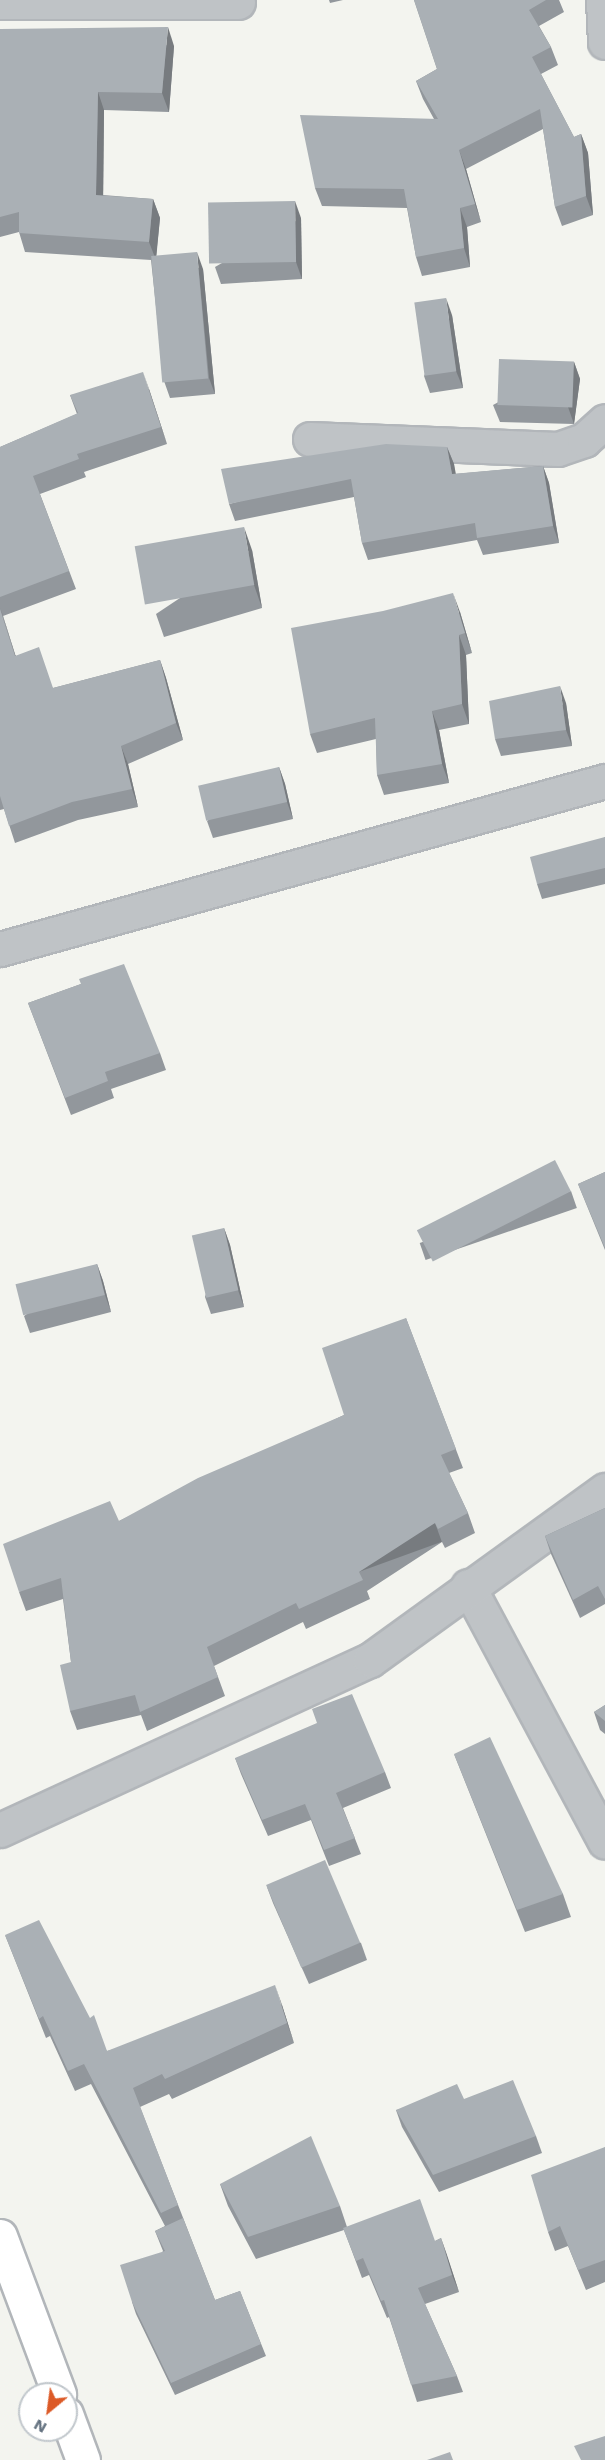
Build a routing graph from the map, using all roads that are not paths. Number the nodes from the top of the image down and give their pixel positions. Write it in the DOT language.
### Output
graph roads {
  1 [pos="603,0"];
  2 [pos="0,2"];
  3 [pos="238,2"];
  4 [pos="605,42"];
  5 [pos="605,421"];
  6 [pos="310,438"];
  7 [pos="605,782"];
  8 [pos="0,949"];
  9 [pos="605,1490"];
  10 [pos="468,1586"];
  11 [pos="0,1830"];
  12 [pos="605,1842"];
  13 [pos="0,2236"];
  14 [pos="5,2267"];
  15 [pos="54,2382"];
  16 [pos="76,2442"];
  17 [pos="83,2460"];
  1 -- 4 [label="street"];
  2 -- 3 [label="street"];
  5 -- 6 [label="street"];
  7 -- 8 [label="street"];
  9 -- 10 [label="street"];
  10 -- 11 [label="street"];
  10 -- 12 [label="street"];
  13 -- 14 [label="street"];
  14 -- 15 [label="street"];
  16 -- 17 [label="street"];
}
